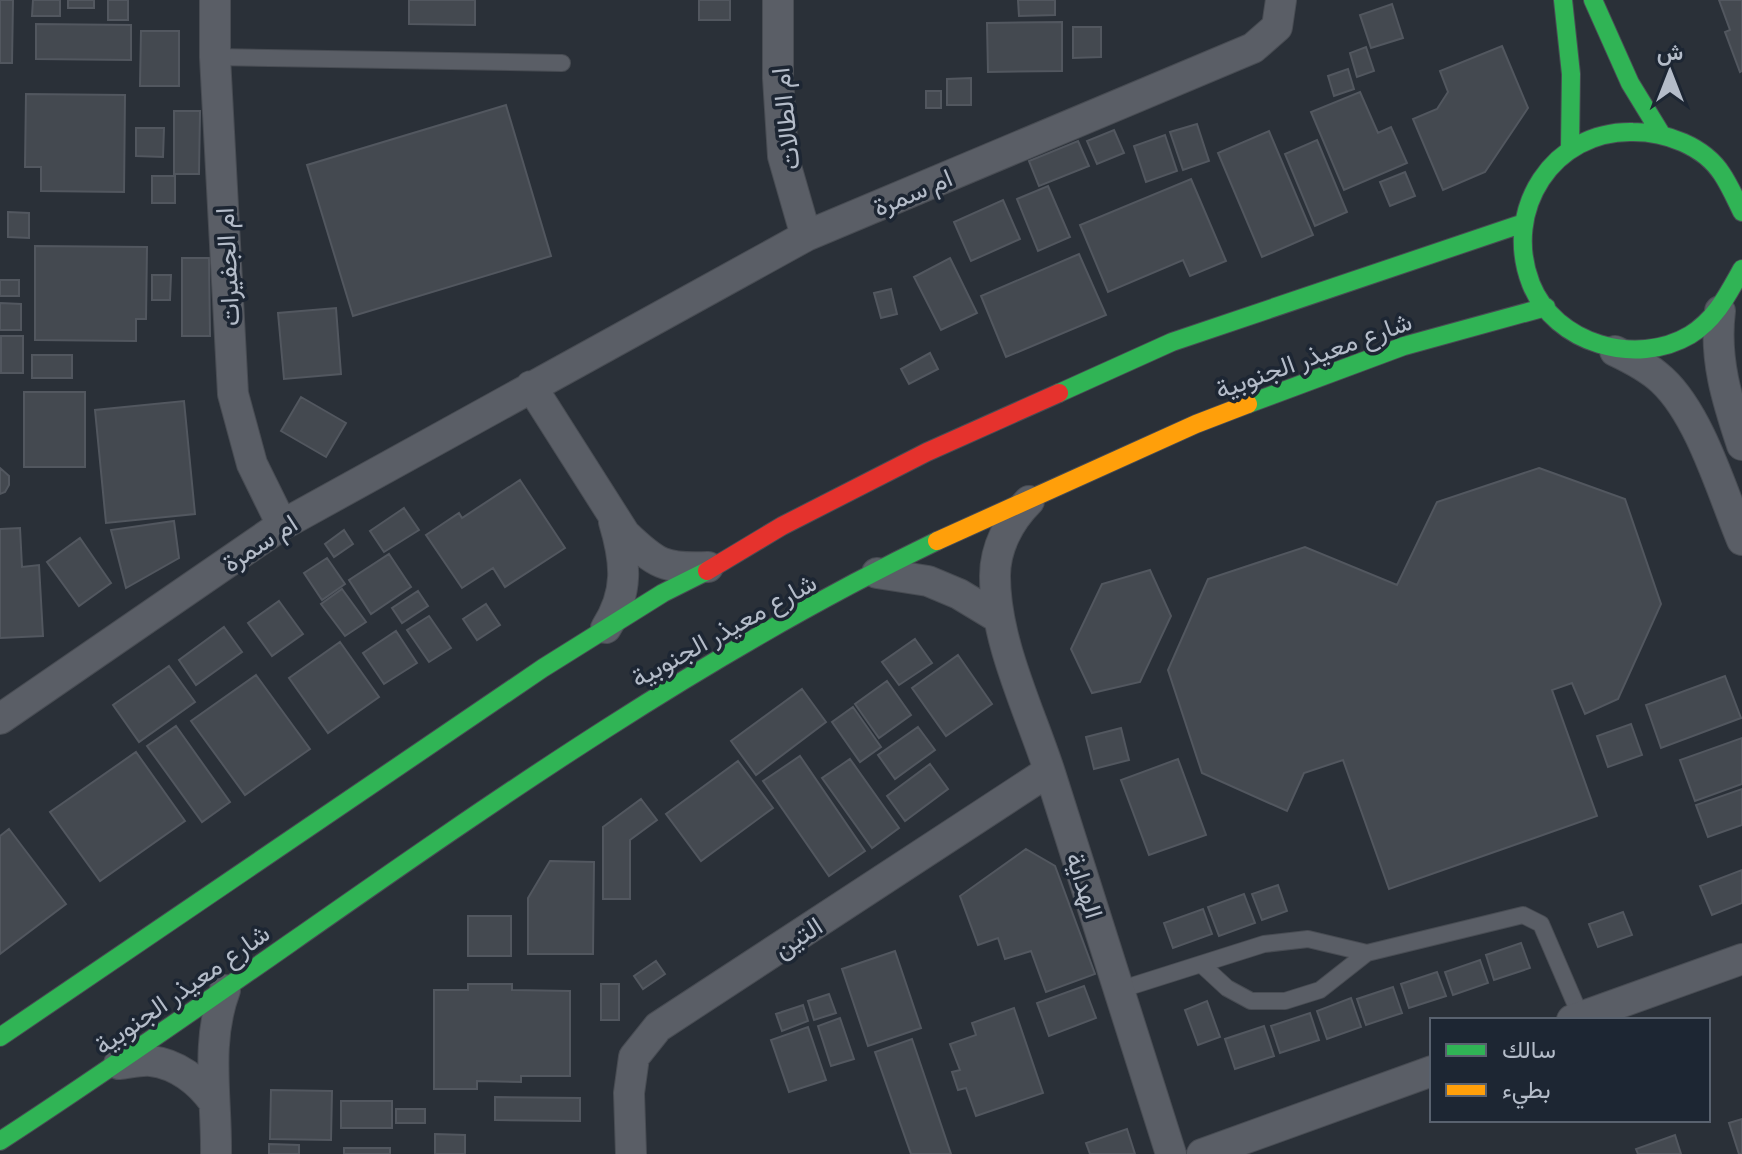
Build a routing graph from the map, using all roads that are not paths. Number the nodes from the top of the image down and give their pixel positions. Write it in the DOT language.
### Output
graph roads {
  1 [pos="215,0"];
  2 [pos="778,0"];
  3 [pos="1281,0"];
  4 [pos="1563,0"];
  5 [pos="1593,0"];
  6 [pos="215,57"];
  7 [pos="562,63"];
  8 [pos="1660,132"];
  9 [pos="1570,148"];
  10 [pos="1742,166"];
  11 [pos="1721,170"];
  12 [pos="1742,212"];
  13 [pos="1524,223"];
  14 [pos="806,236"];
  15 [pos="1742,269"];
  16 [pos="1546,307"];
  17 [pos="1720,311"];
  18 [pos="1613,350"];
  19 [pos="531,386"];
  20 [pos="1742,445"];
  21 [pos="1033,497"];
  22 [pos="612,516"];
  23 [pos="282,525"];
  24 [pos="1742,540"];
  25 [pos="715,567"];
  26 [pos="877,573"];
  27 [pos="997,617"];
  28 [pos="606,629"];
  29 [pos="0,719"];
  30 [pos="1049,771"];
  31 [pos="1367,953"];
  32 [pos="1742,959"];
  33 [pos="1201,964"];
  34 [pos="225,990"];
  35 [pos="1119,990"];
  36 [pos="1577,1018"];
  37 [pos="0,1037"];
  38 [pos="117,1065"];
  39 [pos="1430,1072"];
  40 [pos="214,1102"];
  41 [pos="0,1141"];
  42 [pos="216,1154"];
  43 [pos="631,1154"];
  44 [pos="1171,1154"];
  45 [pos="1202,1154"];
  1 -- 6 [label="street, ام الجفيرات"];
  2 -- 14 [label="street, ام الطالات"];
  3 -- 14 [label="street, ام سمرة"];
  4 -- 9 [label="street"];
  5 -- 8 [label="street"];
  6 -- 7 [label="lane"];
  6 -- 23 [label="street, ام الجفيرات"];
  8 -- 9 [label="street"];
  8 -- 11 [label="street"];
  9 -- 13 [label="street"];
  10 -- 11 [label="street"];
  11 -- 12 [label="street"];
  13 -- 16 [label="street"];
  13 -- 25 [label="street"];
  14 -- 19 [label="street, ام سمرة"];
  15 -- 17 [label="street"];
  16 -- 18 [label="street"];
  16 -- 21 [label="street, شارع معيذر الجنوبية"];
  17 -- 18 [label="street"];
  17 -- 20 [label="street"];
  18 -- 24 [label="street"];
  19 -- 22 [label="street"];
  19 -- 23 [label="street, ام سمرة"];
  21 -- 26 [label="street, شارع معيذر الجنوبية"];
  21 -- 27 [label="street, الهداية"];
  22 -- 25 [label="street"];
  22 -- 28 [label="street"];
  23 -- 29 [label="street, ام سمرة"];
  25 -- 28 [label="street"];
  26 -- 27 [label="street"];
  26 -- 34 [label="street, شارع معيذر الجنوبية"];
  27 -- 30 [label="street, الهداية"];
  28 -- 37 [label="street"];
  30 -- 35 [label="street, الهداية"];
  30 -- 43 [label="street, التين"];
  31 -- 33 [label="lane"];
  31 -- 33 [label="lane"];
  31 -- 36 [label="lane"];
  32 -- 36 [label="street"];
  33 -- 35 [label="lane"];
  34 -- 38 [label="street, شارع معيذر الجنوبية"];
  34 -- 40 [label="street"];
  35 -- 44 [label="street, الهداية"];
  38 -- 40 [label="street"];
  38 -- 41 [label="street, شارع معيذر الجنوبية"];
  39 -- 45 [label="street"];
  40 -- 42 [label="street"];
}
